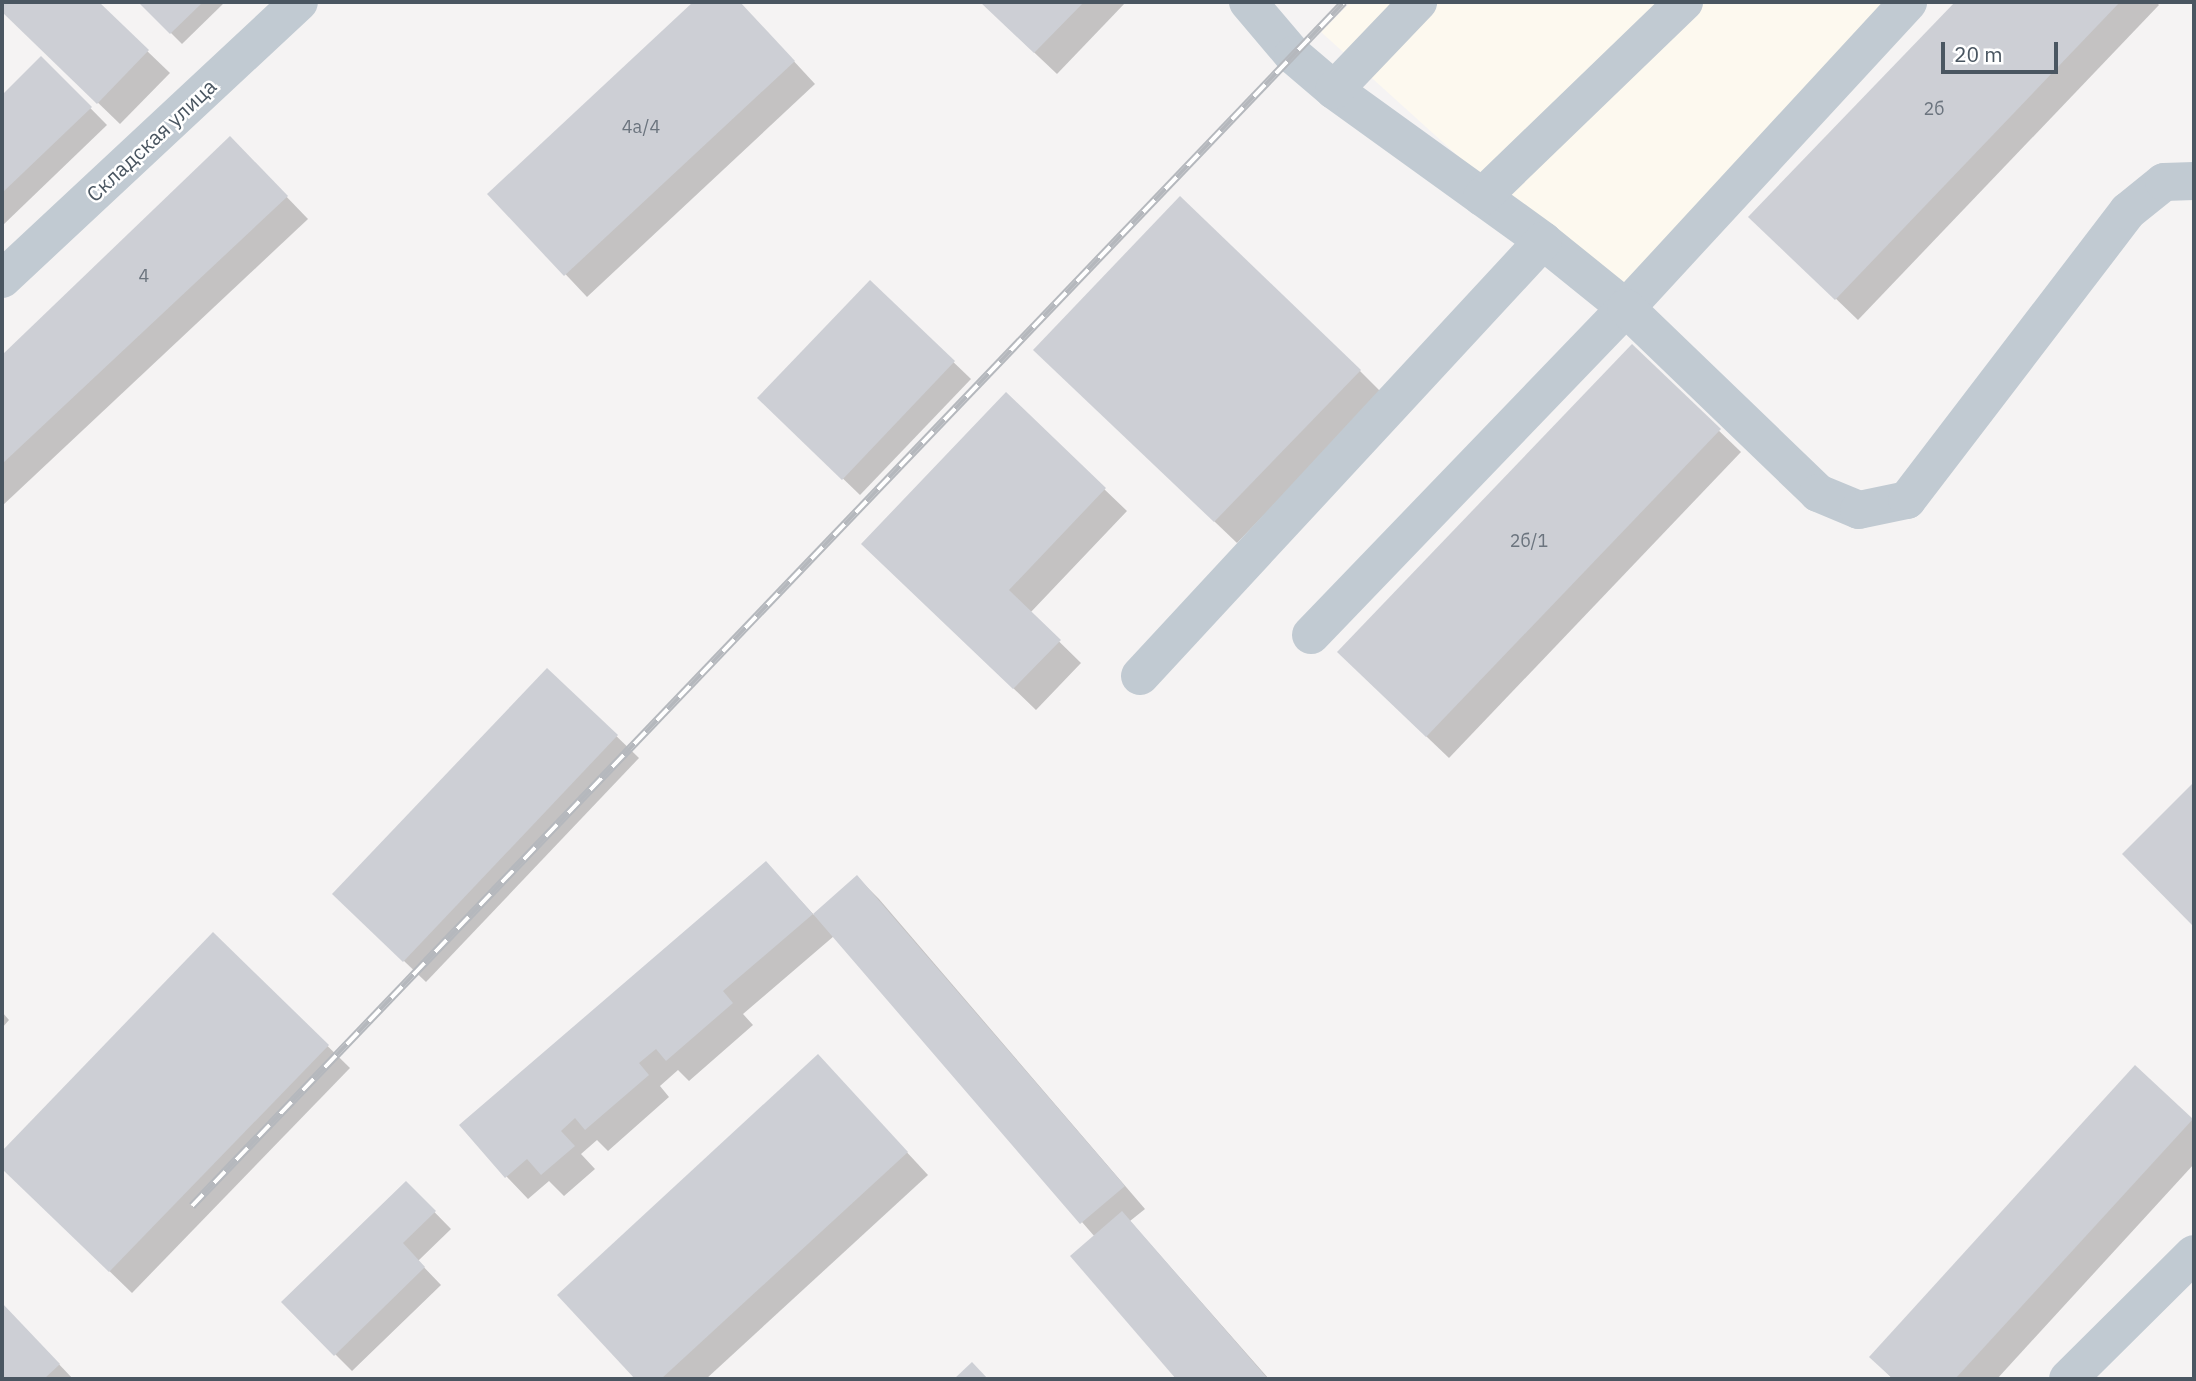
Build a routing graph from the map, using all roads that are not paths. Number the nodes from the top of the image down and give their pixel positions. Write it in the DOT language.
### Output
graph roads {
  1 [pos="299,2"];
  2 [pos="1248,2"];
  3 [pos="1418,2"];
  4 [pos="1684,2"];
  5 [pos="1908,2"];
  6 [pos="1334,90"];
  7 [pos="2194,181"];
  8 [pos="1482,197"];
  9 [pos="1543,241"];
  10 [pos="2,279"];
  11 [pos="1626,308"];
  12 [pos="1311,635"];
  13 [pos="1140,676"];
  14 [pos="2194,1254"];
  15 [pos="2068,1379"];
  1 -- 10 [label="street, Складская улица"];
  2 -- 6 [label="street"];
  3 -- 6 [label="street"];
  4 -- 8 [label="street"];
  5 -- 11 [label="street"];
  6 -- 8 [label="street"];
  7 -- 11 [label="street"];
  8 -- 9 [label="street"];
  9 -- 11 [label="street"];
  9 -- 13 [label="street"];
  11 -- 12 [label="street"];
  14 -- 15 [label="street"];
}
